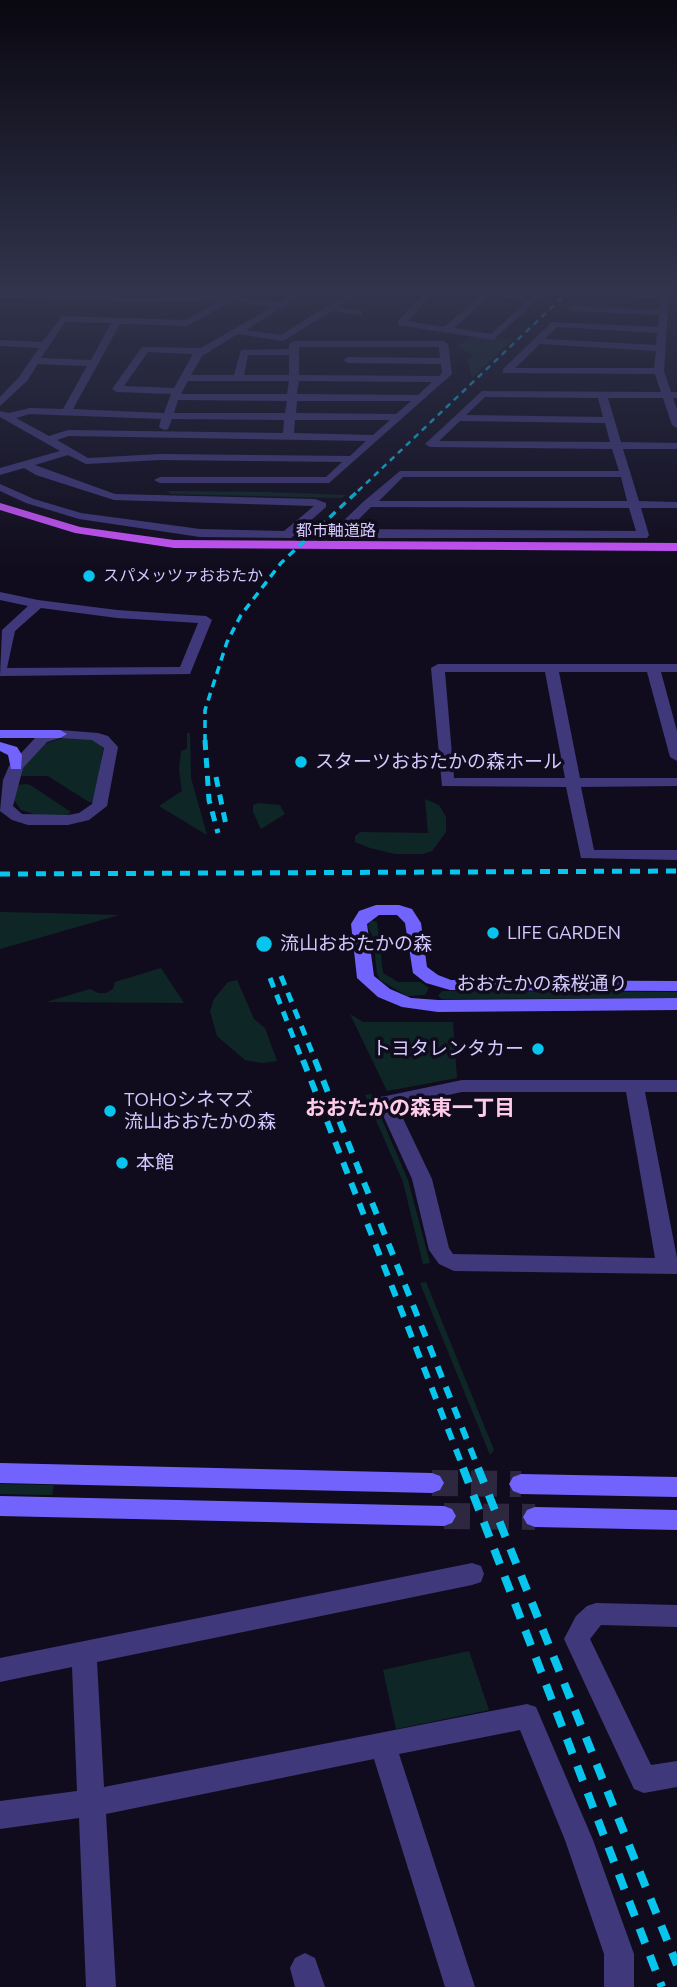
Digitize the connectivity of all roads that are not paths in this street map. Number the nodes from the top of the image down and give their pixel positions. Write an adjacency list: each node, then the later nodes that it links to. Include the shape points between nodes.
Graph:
1 (18, 385): 12 (street)
2 (81, 385): 13 (street)
3 (120, 385): 7 (street, via 117,389)
4 (180, 385): 7 (street)
5 (293, 385): 10 (street)
6 (435, 385): 11 (street)
7 (175, 394): 10 (street); 15 (street)
8 (602, 395): 9 (street); 18 (street, via 482,394); 19 (street)
9 (671, 395): 20 (street)
10 (292, 397): 11 (street); 16 (street)
11 (420, 398): 17 (street)
12 (0, 403)
13 (66, 413): 14 (street); 15 (street)
14 (4, 415): 24 (street)
15 (165, 416): 16 (street); 21 (street)
16 (290, 416): 17 (street); 22 (street)
17 (399, 417): 23 (street)
18 (457, 418): 19 (street); 25 (street, via 430,444)
19 (608, 420): 25 (street)
20 (676, 422)
21 (162, 436): 22 (street); 24 (street, via 68,433); 28 (street)
22 (288, 436): 23 (street)
23 (376, 438): 29 (street)
24 (47, 440): 27 (street)
25 (616, 446): 26 (street); 32 (street)
26 (677, 446)
27 (68, 452): 28 (street, via 86,461); 30 (street)
28 (160, 457): 29 (street); 33 (street)
29 (353, 459): 33 (street, via 329,480)
30 (25, 464): 31 (street); 39 (street)
31 (0, 472)
32 (625, 474): 35 (street, via 400,474); 36 (street)
33 (160, 480): 39 (street)
34 (0, 487): 39 (street, via 62,511)
35 (368, 504): 36 (street); 36 (street, via 341,530 349,534 643,535)
36 (634, 505): 37 (street)
37 (677, 505)
38 (0, 506): 41 (main road, 都市軸道路, via 79,530 174,544)
39 (147, 512): 39 (street, via 200,533 287,535 322,505)
40 (0, 516): 42 (main road, 都市軸道路, via 85,540 172,552)
41 (677, 547)
42 (677, 558)
43 (0, 596): 44 (street)
44 (38, 604): 48 (street, via 9,630); 48 (street, via 206,620 185,671)
45 (551, 668): 46 (street); 54 (street); 54 (street, via 438,668 447,783)
46 (653, 668): 47 (street); 52 (street)
47 (677, 668)
48 (0, 670)
49 (0, 734): 50 (street)
50 (60, 734): 53 (street, via 42,739); 53 (street, via 93,736 111,747 96,810 68,820 17,817 5,807)
51 (0, 746): 53 (street, via 12,750)
52 (677, 757)
53 (16, 766)
54 (574, 782): 55 (street); 56 (street, via 587,855)
55 (677, 782)
56 (677, 855)
57 (432, 979): 58 (street, おおたかの森桜通り, via 463,986); 59 (street, via 428,998); 59 (street, via 416,963 411,918 390,909 365,915 359,924 366,978 384,993)
58 (677, 986)
59 (408, 1003): 60 (street, おおたかの森桜通り)
60 (677, 1004)
61 (634, 1086): 62 (street); 63 (street); 63 (street, via 462,1086 386,1101 422,1179 439,1250 446,1259 454,1263)
62 (677, 1086)
63 (672, 1266)
64 (0, 1473): 65 (street)
65 (432, 1483)
66 (521, 1484): 67 (street)
67 (677, 1487)
68 (0, 1506): 69 (street)
69 (444, 1517)
70 (535, 1517): 71 (street)
71 (677, 1520)
72 (472, 1574): 74 (street)
73 (677, 1616): 77 (street, via 596,1614 578,1639 644,1780)
74 (84, 1653): 75 (street); 78 (street)
75 (0, 1670)
76 (383, 1745): 78 (street); 81 (street); 82 (street, via 527,1716 579,1840 619,1954)
77 (677, 1774)
78 (92, 1803): 79 (street); 80 (street)
79 (0, 1815)
80 (101, 1987)
81 (460, 1987)
82 (620, 1987)

